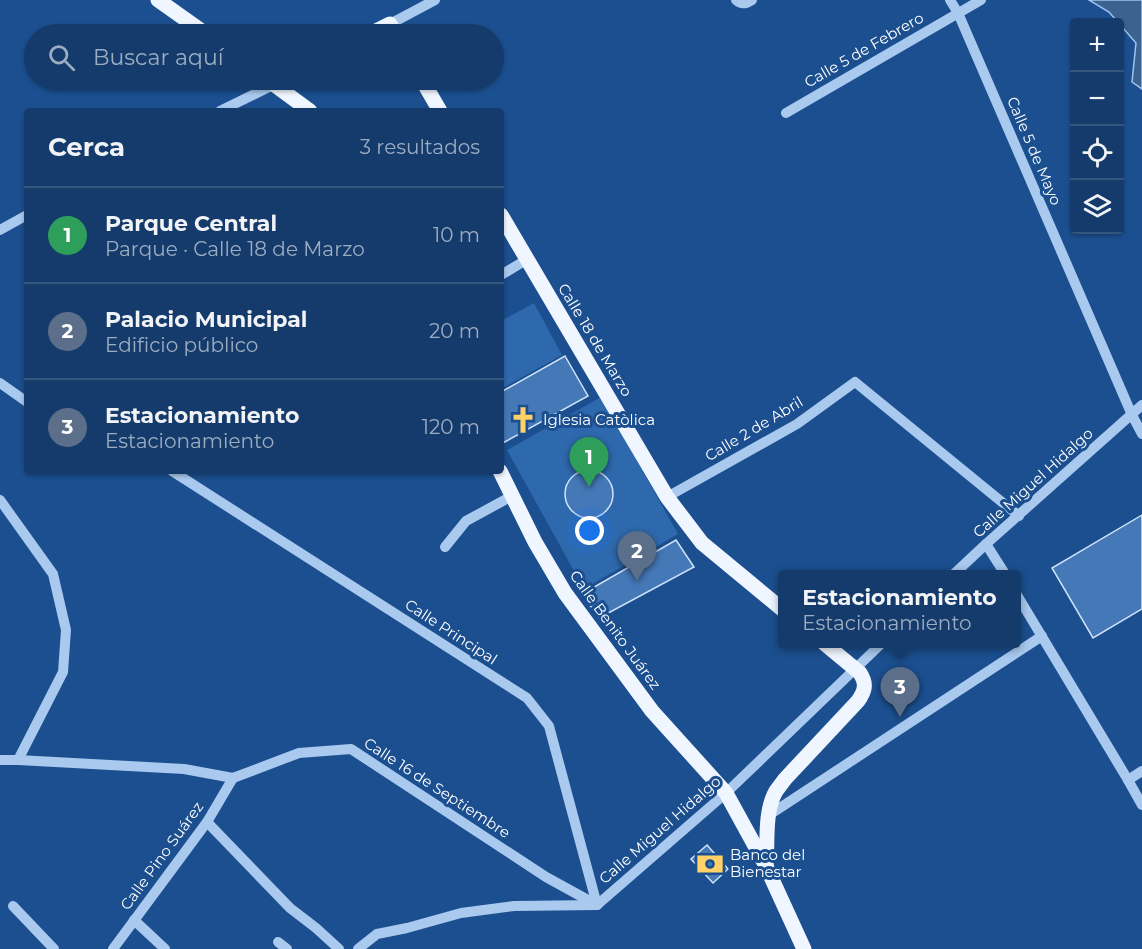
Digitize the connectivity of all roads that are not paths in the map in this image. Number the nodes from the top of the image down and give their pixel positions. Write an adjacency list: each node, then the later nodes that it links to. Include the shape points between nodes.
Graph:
1 (158, 0): 8 (main road)
2 (736, 0): 3 (street, via 744,4)
3 (752, 0)
4 (950, 0): 7 (street, Calle 5 de Mayo)
5 (981, 0): 7 (street, Calle 5 de Febrero)
6 (427, 2): 9 (street)
7 (958, 14): 16 (street, Calle 5 de Febrero); 25 (street, Calle 5 de Mayo)
8 (192, 24)
9 (399, 24)
10 (258, 90): 13 (street)
11 (286, 90): 14 (main road)
12 (428, 90): 15 (main road)
13 (226, 108)
14 (306, 108)
15 (438, 108)
16 (786, 112)
17 (24, 217): 19 (street)
18 (504, 220): 20 (main road, Calle 18 de Marzo)
19 (0, 230)
20 (526, 260): 21 (street); 30 (main road, Calle 18 de Marzo)
21 (504, 273)
22 (0, 383): 23 (street)
23 (24, 400)
24 (1142, 405): 25 (street, Calle Miguel Hidalgo)
25 (1132, 415): 26 (street, Calle 5 de Mayo); 32 (street, Calle Miguel Hidalgo)
26 (1141, 429)
27 (177, 474): 53 (street, Calle Principal, via 527,698 549,726)
28 (501, 474): 29 (main road, Calle Benito Juárez)
29 (512, 496): 34 (street, via 466,521); 48 (main road, Calle Benito Juárez, via 564,593 652,711)
30 (667, 497): 32 (street, Calle 2 de Abril, via 797,424 855,382); 38 (main road, Calle 18 de Marzo, via 702,543)
31 (0, 500): 44 (street, via 53,574 66,630 63,672)
32 (1019, 516): 33 (street, Calle Miguel Hidalgo)
33 (986, 544): 35 (street, Calle Miguel Hidalgo); 36 (street)
34 (444, 547)
35 (958, 570)
36 (1002, 570)
37 (1021, 602): 39 (street)
38 (778, 606)
39 (1042, 636): 47 (street); 50 (street)
40 (830, 648): 42 (main road)
41 (877, 648): 42 (street, Calle Miguel Hidalgo)
42 (855, 668): 48 (street, Calle Miguel Hidalgo); 50 (main road, via 864,679 864,693 785,779 771,802)
43 (0, 760): 44 (street)
44 (18, 760): 46 (street, via 184,769)
45 (1142, 771): 47 (street)
46 (233, 778): 51 (street, Calle Pino Suárez); 53 (street, Calle 16 de Septiembre, via 299,753 351,749 546,877)
47 (1128, 780): 49 (street)
48 (726, 793): 52 (main road, Calle Benito Juárez); 53 (street, Calle Miguel Hidalgo)
49 (1142, 805)
50 (769, 815): 52 (main road)
51 (207, 822): 55 (street, Calle Pino Suárez); 61 (street, via 290,908)
52 (766, 866): 63 (main road, Calle Benito Juárez)
53 (597, 905): 62 (street, Calle Miguel Hidalgo, via 514,906 461,913 376,934)
54 (13, 906): 57 (street)
55 (134, 920): 58 (street, Calle Pino Suárez); 59 (street)
56 (278, 942): 60 (street)
57 (54, 949)
58 (113, 949)
59 (165, 949)
60 (288, 949)
61 (339, 949)
62 (358, 949)
63 (804, 949)

